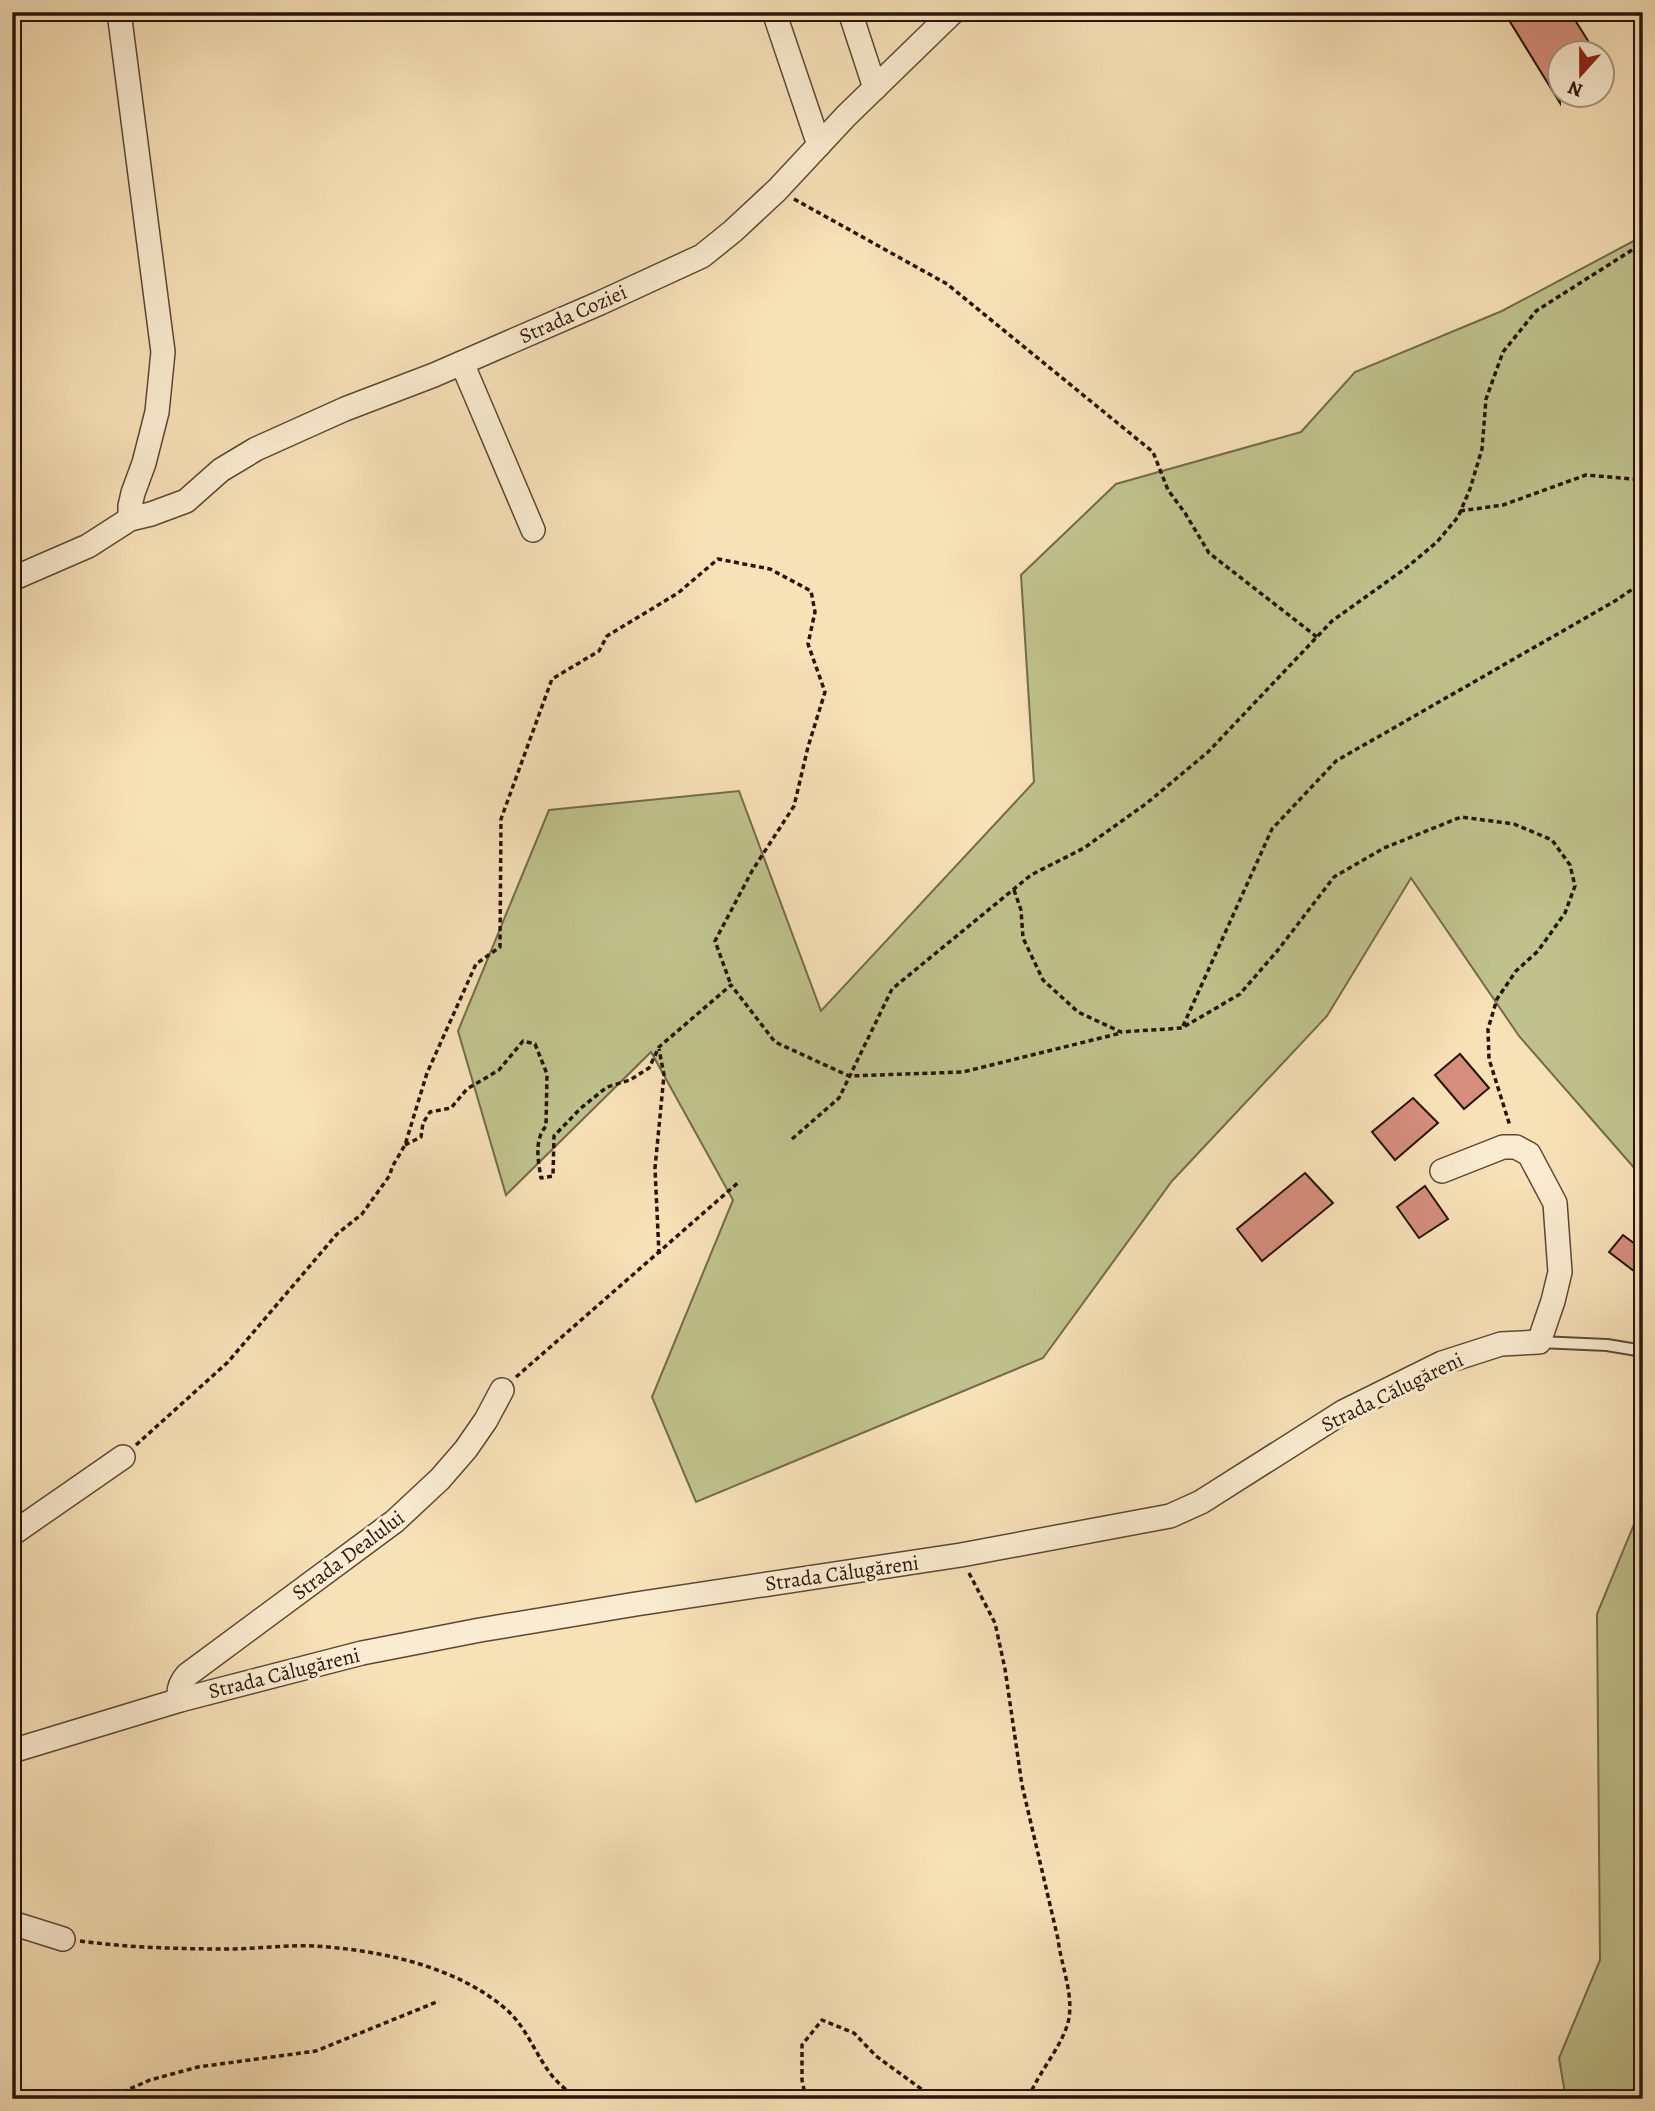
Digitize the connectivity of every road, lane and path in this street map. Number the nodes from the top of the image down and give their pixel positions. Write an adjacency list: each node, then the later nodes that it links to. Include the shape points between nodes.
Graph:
1 (119, 12): 12 (street, via 163,352 157,412)
2 (774, 12): 6 (street)
3 (850, 12): 5 (street)
4 (953, 12): 5 (street, Strada Coziei)
5 (875, 88): 6 (street, Strada Coziei)
6 (819, 145): 7 (street, Strada Coziei)
7 (777, 190): 9 (street, Strada Coziei, via 702,256); 16 (path, via 947,284 1153,452 1168,490 1209,553)
8 (1643, 243): 11 (path, via 1536,312 1503,352 1486,399 1482,449)
9 (461, 363): 12 (street, Strada Coziei, via 256,449 221,470 186,501); 13 (street)
10 (1643, 480): 11 (path, via 1586,475 1503,505)
11 (1460, 511): 16 (path, via 1437,542)
12 (130, 519): 14 (street, Strada Coziei, via 88,547)
13 (533, 530)
14 (12, 579)
15 (1643, 582): 19 (path, via 1336,761 1272,829)
16 (1317, 637): 17 (path, via 1208,752 1147,803 1084,848)
17 (1014, 889): 20 (path, via 1023,938 1043,979 1078,1012); 22 (path, via 892,989)
18 (731, 985): 21 (path); 22 (path, via 775,1042); 24 (path, via 715,941 794,806 825,692 808,644 815,612 811,592 770,569 718,559 678,593 607,636 599,652 552,678 500,819 500,947 476,964 427,1073)
19 (1182, 1028): 20 (path); 25 (path, via 1240,994 1335,877 1384,848 1461,817 1514,824 1552,840 1570,865 1575,886 1565,913 1497,999 1488,1029 1489,1059 1509,1125)
20 (1125, 1032): 22 (path, via 963,1072)
21 (659, 1047): 24 (path, via 649,1068 631,1080 607,1087 554,1136 553,1176 541,1178 538,1155 540,1133 546,1126 547,1074 535,1044 523,1041 499,1070 467,1089 451,1108 430,1112 421,1137); 28 (path, via 664,1075 655,1168)
22 (849, 1076): 23 (path, via 839,1098)
23 (792, 1139)
24 (405, 1145): 32 (path, via 362,1214 337,1234 228,1362)
25 (1530, 1154): 26 (street, via 1503,1147); 29 (street, via 1555,1203 1560,1272)
26 (1442, 1171)
27 (740, 1181): 28 (path)
28 (659, 1254): 31 (path)
29 (1539, 1342): 30 (lane, Strada Călugăreni); 34 (street, Strada Călugăreni, via 1501,1344 1441,1363 1343,1412 1201,1502 1170,1516)
30 (1643, 1351)
31 (502, 1390): 35 (street, Strada Dealului, via 466,1449 440,1479 395,1521 187,1675 178,1694)
32 (123, 1457): 33 (street)
33 (12, 1534)
34 (961, 1555): 35 (street, Strada Călugăreni, via 480,1630 362,1653); 44 (path, via 995,1623 1022,1785 1068,1989 1067,2026)
35 (180, 1700): 36 (street, Strada Călugăreni)
36 (12, 1751)
37 (12, 1923): 38 (street)
38 (64, 1939): 41 (path, via 135,1948 313,1946 386,1955 453,1977 492,1999 522,2027 553,2077)
39 (439, 2001): 40 (path, via 316,2051 198,2067 150,2080)
40 (107, 2099)
41 (576, 2099)
42 (806, 2099): 43 (path, via 802,2045 822,2020 854,2033 876,2056)
43 (935, 2099)
44 (1028, 2099)

